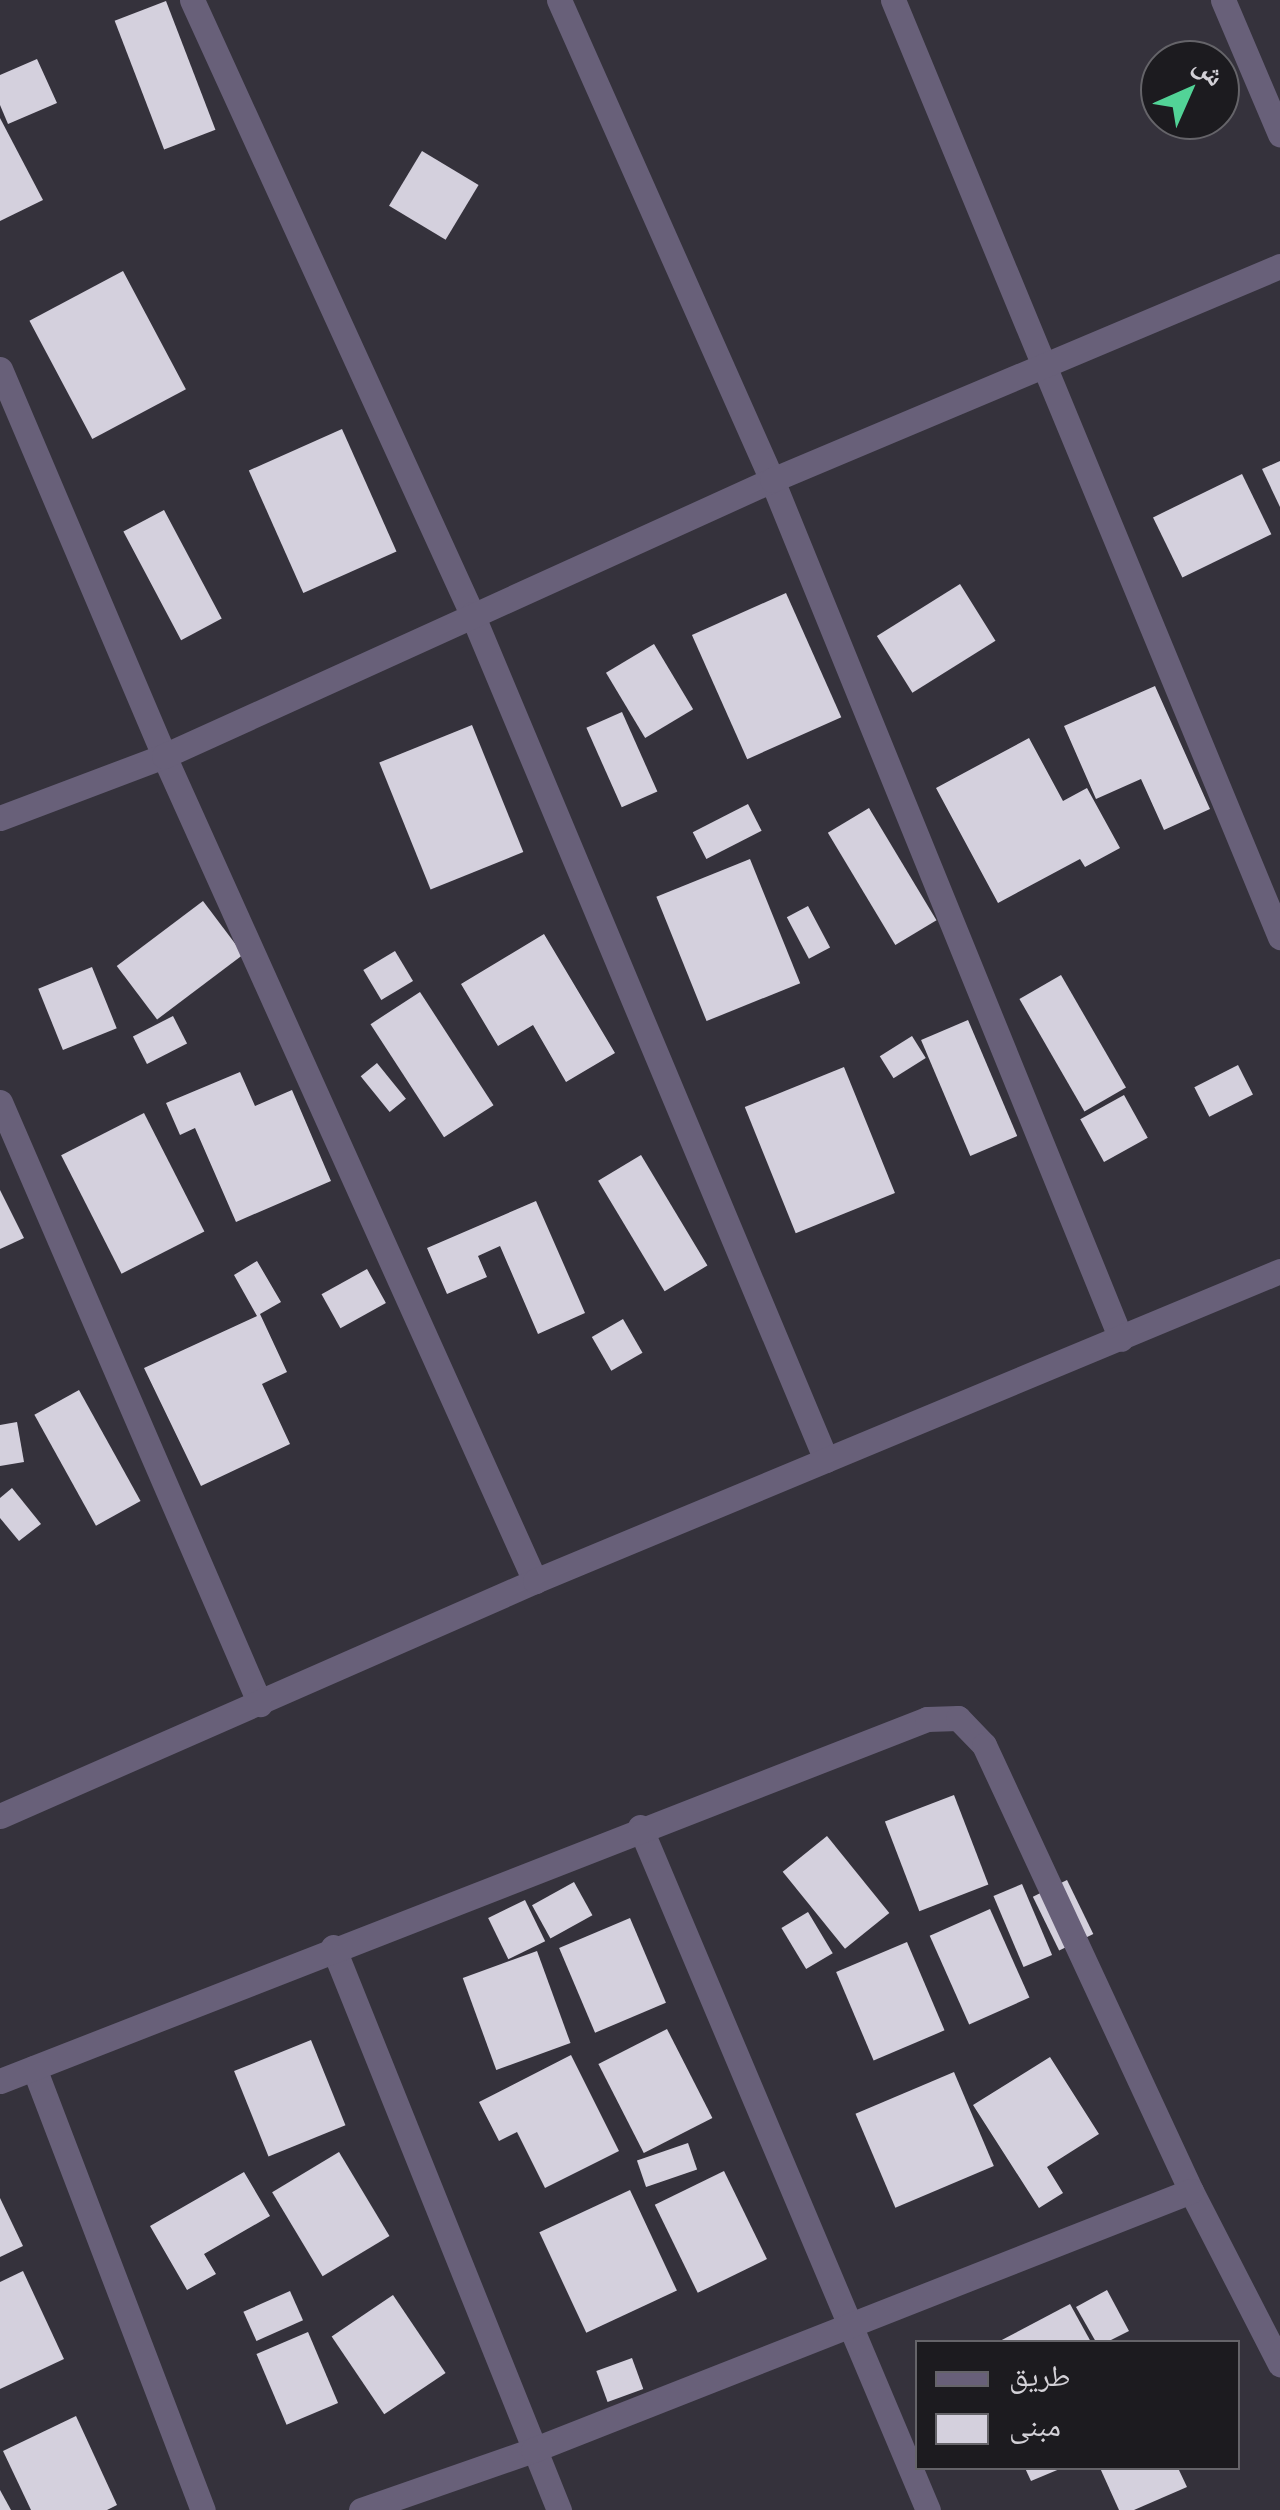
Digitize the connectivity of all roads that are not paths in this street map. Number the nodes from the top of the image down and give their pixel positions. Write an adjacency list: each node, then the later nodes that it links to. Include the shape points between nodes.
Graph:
1 (192, 0): 10 (street)
2 (560, 0): 9 (street)
3 (893, 0): 7 (street)
4 (1223, 0): 5 (street)
5 (1280, 134)
6 (1280, 266): 7 (street)
7 (1040, 364): 9 (street); 13 (street)
8 (0, 368): 11 (street)
9 (772, 480): 10 (street); 16 (street)
10 (472, 614): 11 (street); 17 (street)
11 (164, 756): 12 (street); 18 (street)
12 (0, 818)
13 (1280, 937)
14 (0, 1102): 19 (street)
15 (1280, 1271): 16 (street)
16 (1122, 1340): 17 (street)
17 (826, 1460): 18 (street)
18 (535, 1581): 19 (street)
19 (260, 1704): 20 (street)
20 (0, 1816)
21 (640, 1828): 22 (street); 25 (street, via 927,1719 958,1718 984,1745); 26 (street)
22 (333, 1947): 23 (street); 28 (street)
23 (34, 2068): 24 (street); 29 (street)
24 (0, 2081)
25 (1191, 2191): 26 (street); 27 (street)
26 (850, 2323): 28 (street); 32 (street)
27 (1280, 2364)
28 (533, 2450): 30 (street); 31 (street)
29 (202, 2510)
30 (361, 2510)
31 (559, 2510)
32 (928, 2510)

